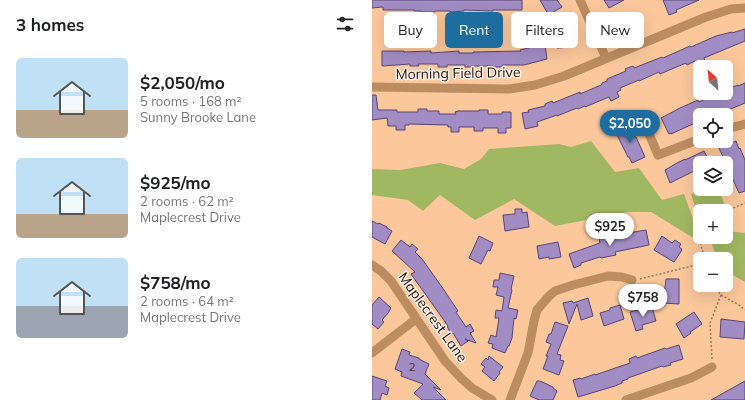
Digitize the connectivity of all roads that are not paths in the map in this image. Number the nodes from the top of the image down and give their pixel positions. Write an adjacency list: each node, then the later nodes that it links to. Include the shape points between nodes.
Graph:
1 (580, 0): 3 (street)
2 (745, 8): 3 (street, Morning Field Drive, via 731,9 706,17)
3 (606, 58): 4 (street, Morning Field Drive, via 564,76 510,89)
4 (372, 87)
5 (642, 117): 8 (street, via 658,156)
6 (744, 126): 7 (street)
7 (733, 128)
8 (693, 142)
9 (372, 265): 11 (street, Maplecrest Lane, via 391,281)
10 (632, 280): 15 (street, via 608,276 555,291 549,296 537,310 528,353)
11 (416, 319): 12 (street); 14 (street, Maplecrest Lane, via 460,378)
12 (372, 353)
13 (712, 367): 16 (street, via 691,378)
14 (492, 400)
15 (510, 400)
16 (626, 400)

